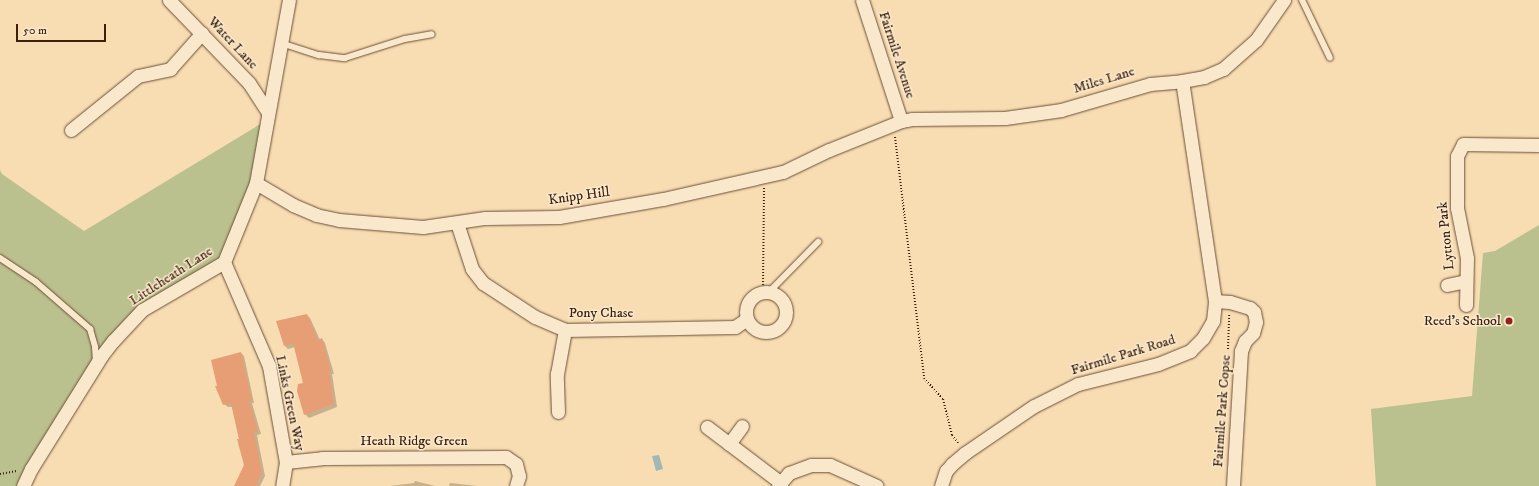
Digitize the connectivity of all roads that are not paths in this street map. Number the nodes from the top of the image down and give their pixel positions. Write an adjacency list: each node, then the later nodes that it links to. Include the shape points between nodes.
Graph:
1 (169, 0): 6 (street, Water Lane)
2 (289, 0): 8 (street, Littleheath Lane)
3 (862, 0): 12 (street, Fairmile Avenue)
4 (1284, 0): 10 (street, Miles Lane, via 1256,40 1234,61 1204,78)
5 (1302, 0): 9 (lane)
6 (202, 32): 11 (street, Water Lane, via 249,83); 13 (street, via 170,69 138,76)
7 (432, 34): 8 (lane, via 405,39 345,58 319,55)
8 (281, 43): 11 (street, Littleheath Lane)
9 (1330, 58)
10 (1182, 81): 12 (street, Miles Lane, via 1150,84 1061,110 1005,118 912,119); 23 (street, Fairmile Park Road)
11 (268, 112): 15 (street, Littleheath Lane)
12 (897, 122): 16 (street, Knipp Hill, via 783,172 742,183 559,216 485,218)
13 (71, 130)
14 (1539, 145): 20 (street, Lytton Park, via 1463,144 1457,156 1457,208 1467,258)
15 (256, 183): 16 (street, Knipp Hill, via 293,205 316,215 339,220 423,227); 19 (street, Littleheath Lane)
16 (458, 223): 26 (street, Pony Chase, via 472,269 483,283 535,316)
17 (818, 242): 22 (lane)
18 (0, 258): 27 (lane, via 36,282 90,329 96,347)
19 (224, 262): 27 (street, Littleheath Lane, via 142,310); 32 (street, Links Green Way, via 269,366)
20 (1466, 281): 21 (street, Lytton Park); 24 (street, Lytton Park)
21 (1447, 285)
22 (767, 291): 25 (street, via 756,294 749,301); 25 (street, via 782,298 786,307 787,314 781,326 763,332 751,325)
23 (1215, 300): 38 (street, Fairmile Park Road, via 1213,321 1204,338 1190,351 1158,364 1078,384 1034,406 965,453 946,471); 39 (street, Fairmile Park Copse, via 1250,308 1254,312 1256,322 1253,333 1245,341 1241,351)
24 (1466, 305)
25 (747, 319): 26 (street, Pony Chase, via 735,327)
26 (565, 330): 28 (street, via 557,374)
27 (96, 366): 34 (street, Littleheath Lane, via 31,468)
28 (558, 412)
29 (742, 426): 31 (street)
30 (707, 427): 31 (street)
31 (729, 444): 33 (street)
32 (286, 462): 35 (street, Links Green Way); 36 (street, Heath Ridge Green, via 322,458 506,457 516,464 519,476)
33 (779, 484): 37 (street, via 789,473 811,465 830,466)
34 (23, 486)
35 (282, 486)
36 (516, 486)
37 (877, 486)
38 (941, 486)
39 (1233, 486)

